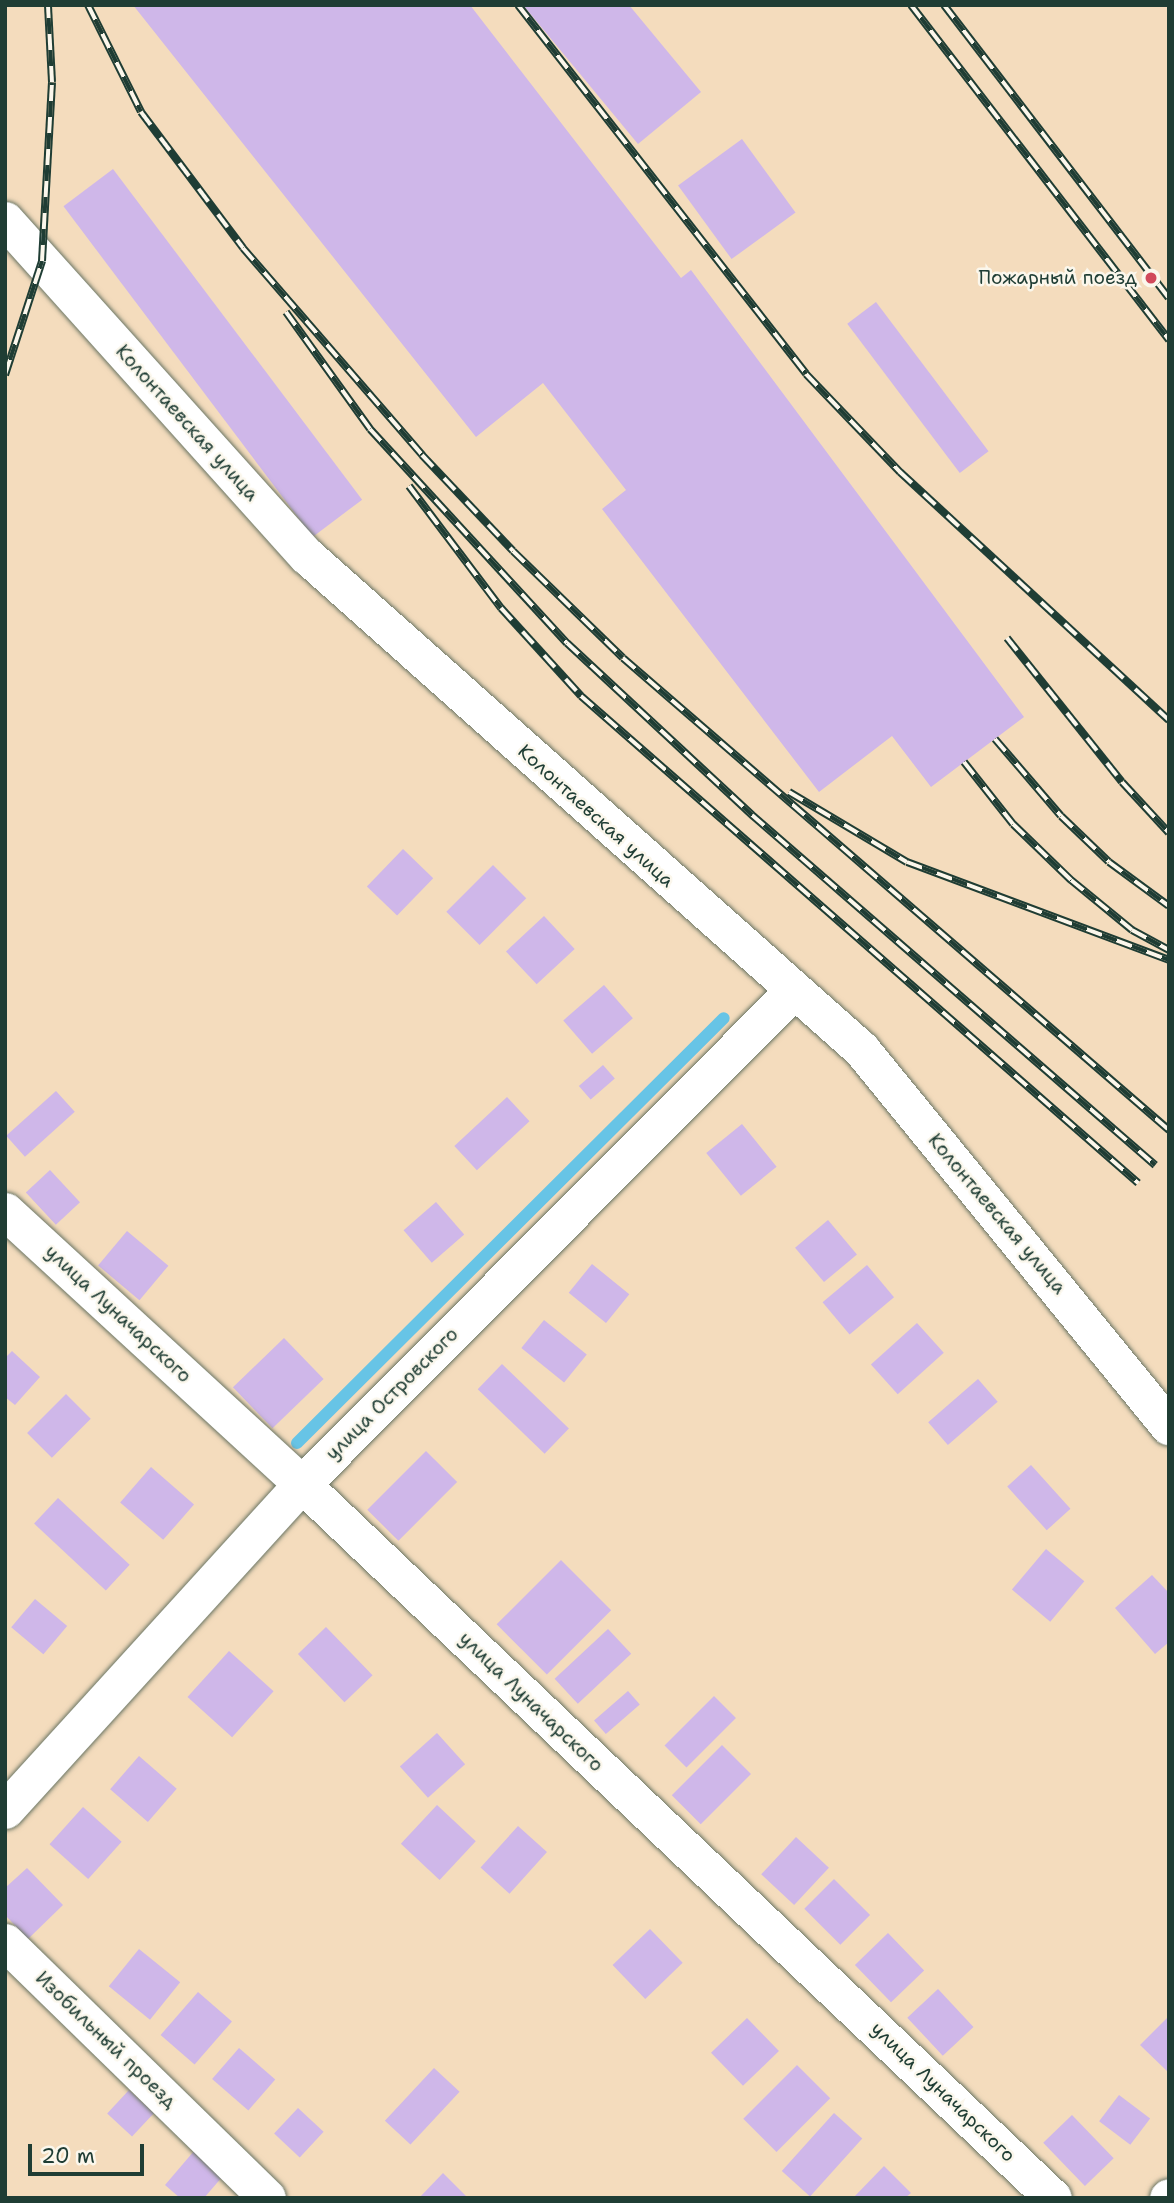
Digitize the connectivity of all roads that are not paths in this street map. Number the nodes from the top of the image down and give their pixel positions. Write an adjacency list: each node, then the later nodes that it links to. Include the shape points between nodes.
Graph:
1 (5, 220): 2 (street, Колонтаевская улица, via 307,556)
2 (792, 992): 4 (street, Колонтаевская улица, via 861,1049); 5 (street, улица Островского)
3 (5, 1211): 5 (street, улица Луначарского)
4 (1169, 1426)
5 (302, 1484): 6 (street, улица Островского); 9 (street, улица Луначарского)
6 (5, 1810)
7 (5, 1942): 8 (street, Изобильный проезд)
8 (267, 2198)
9 (1053, 2198)

